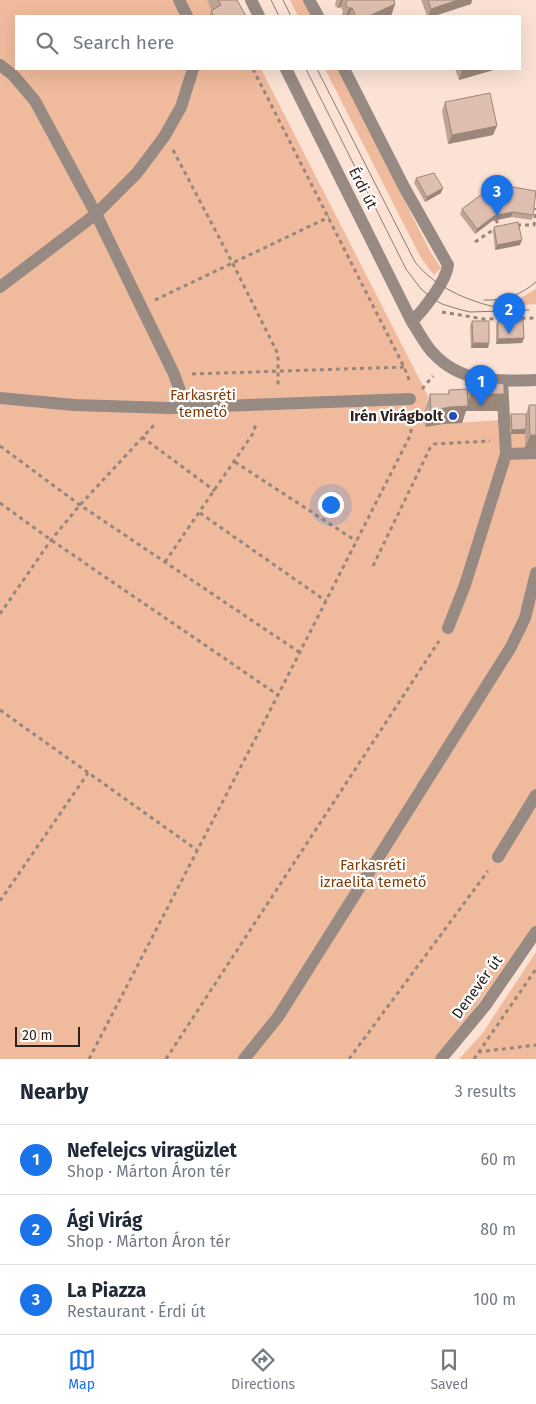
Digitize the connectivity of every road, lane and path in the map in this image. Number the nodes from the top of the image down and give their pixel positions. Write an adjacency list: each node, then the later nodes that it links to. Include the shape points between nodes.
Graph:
1 (179, 0): 4 (street)
2 (251, 0): 5 (street)
3 (310, 0): 6 (street)
4 (186, 15)
5 (258, 15)
6 (318, 15)
7 (0, 65): 14 (street, via 35,101)
8 (193, 70): 12 (street, via 181,107)
9 (255, 70): 15 (path)
10 (286, 70): 26 (street, Érdi út)
11 (345, 70): 24 (street, via 404,187 451,262)
12 (164, 137): 14 (street, via 137,173); 21 (path)
13 (536, 208): 19 (path, via 534,225)
14 (96, 214): 22 (street); 23 (street)
15 (329, 217): 21 (path); 28 (path)
16 (496, 220): 17 (path)
17 (499, 226): 18 (path); 20 (path)
18 (508, 226)
19 (516, 226)
20 (475, 242)
21 (232, 262): 23 (path); 29 (path, via 278,354)
22 (0, 287)
23 (141, 306): 30 (street)
24 (424, 309): 25 (path, via 484,319); 26 (street)
25 (536, 318)
26 (412, 322): 27 (street, Érdi út)
27 (444, 364): 32 (street, via 473,378); 34 (path)
28 (404, 367): 29 (path); 34 (path, via 410,379)
29 (278, 371): 30 (path); 35 (path)
30 (174, 374): 38 (street)
31 (536, 380): 32 (street)
32 (502, 381): 41 (street)
33 (0, 398): 37 (street, via 74,405)
34 (410, 399): 35 (street); 49 (path, via 411,434)
35 (278, 404): 36 (street)
36 (263, 405): 38 (street); 43 (path, via 252,435)
37 (170, 408): 38 (street); 39 (path)
38 (186, 408)
39 (142, 437): 44 (path); 46 (path)
40 (0, 446): 46 (path)
41 (506, 447): 42 (street); 51 (path, via 434,444); 55 (street, via 465,585)
42 (536, 453)
43 (234, 462): 44 (path); 49 (path)
44 (215, 491): 47 (path)
45 (0, 502): 48 (path)
46 (80, 504): 48 (path); 50 (path)
47 (200, 513): 50 (path); 53 (path)
48 (51, 540): 54 (path); 57 (path)
49 (356, 541): 53 (path)
50 (165, 562): 56 (path)
51 (373, 566)
52 (536, 573): 70 (street, via 512,647 278,1017)
53 (326, 600): 56 (path)
54 (0, 614)
55 (448, 628): 69 (path)
56 (299, 652): 57 (path)
57 (278, 695): 61 (path)
58 (0, 710): 59 (path)
59 (88, 773): 61 (path); 63 (path)
60 (536, 796): 62 (street)
61 (197, 850): 68 (path)
62 (498, 857): 71 (path)
63 (0, 901)
64 (536, 932): 72 (street, Denevér út, via 485,1006)
65 (536, 969): 67 (path)
66 (536, 1045): 67 (path)
67 (478, 1052): 73 (path)
68 (89, 1059)
69 (166, 1059)
70 (244, 1059)
71 (349, 1059)
72 (441, 1059)
73 (474, 1059)

